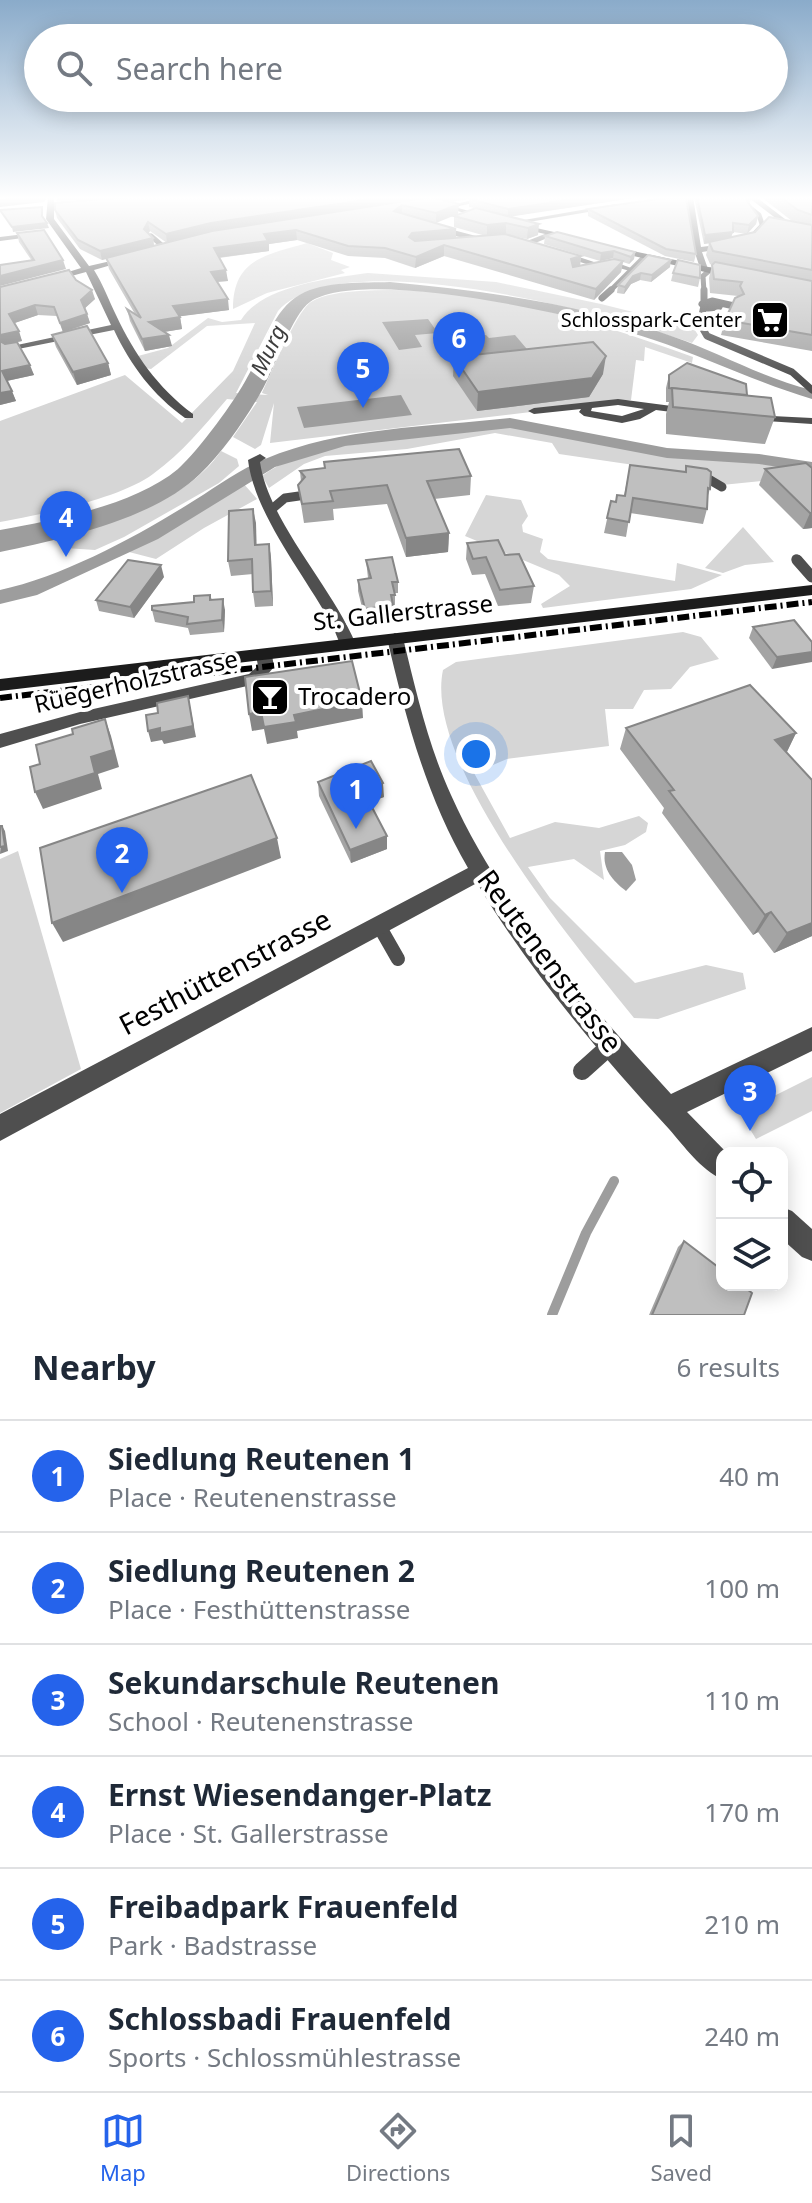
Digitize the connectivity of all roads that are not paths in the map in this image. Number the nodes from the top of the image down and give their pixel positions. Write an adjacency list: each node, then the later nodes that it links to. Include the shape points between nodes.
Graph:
1 (79, 258): 8 (street)
2 (127, 258): 8 (street)
3 (575, 258): 7 (street)
4 (642, 258): 9 (lane)
5 (650, 258): 10 (main road)
6 (702, 258): 10 (street)
7 (599, 266): 9 (street, via 612,263); 11 (street)
8 (87, 269): 13 (street); 19 (street)
9 (630, 269): 16 (lane)
10 (707, 271): 12 (main road); 14 (lane); 17 (lane, via 703,276)
11 (575, 273)
12 (747, 278)
13 (38, 282)
14 (710, 283)
15 (709, 293): 17 (lane)
16 (602, 298)
17 (711, 304): 18 (lane); 21 (lane, via 700,324 707,336 789,371)
18 (734, 306)
19 (117, 327): 20 (street); 26 (street, via 144,377)
20 (8, 348)
21 (812, 390)
22 (588, 405): 23 (street); 23 (street, via 588,414 626,421); 24 (street)
23 (654, 407): 25 (street)
24 (534, 411)
25 (696, 412)
26 (189, 416)
27 (737, 417): 28 (street)
28 (812, 421)
29 (257, 467): 33 (street)
30 (705, 477): 31 (lane)
31 (722, 487)
32 (299, 496): 33 (lane, via 285,498)
33 (272, 509): 38 (street)
34 (796, 559): 35 (lane)
35 (812, 577)
36 (812, 590): 37 (main road, St. Gallerstrasse)
37 (395, 638): 38 (main road, St. Gallerstrasse); 42 (street, Reutenenstrasse, via 422,747)
38 (347, 642): 39 (main road, St. Gallerstrasse)
39 (264, 655): 40 (main road, St. Gallerstrasse); 41 (street, Rüegerholzstrasse, via 266,667 254,679)
40 (0, 685)
41 (0, 741)
42 (481, 871): 43 (street, Festhüttenstrasse); 46 (street, Reutenenstrasse, via 534,949)
43 (378, 924): 44 (lane); 49 (street, Festhüttenstrasse)
44 (398, 959)
45 (812, 1039): 48 (street)
46 (612, 1045): 47 (lane); 48 (street, Reutenenstrasse)
47 (582, 1071)
48 (668, 1110): 50 (street, Reutenenstrasse)
49 (0, 1128)
50 (716, 1160)
51 (788, 1226): 52 (street)
52 (812, 1247)

